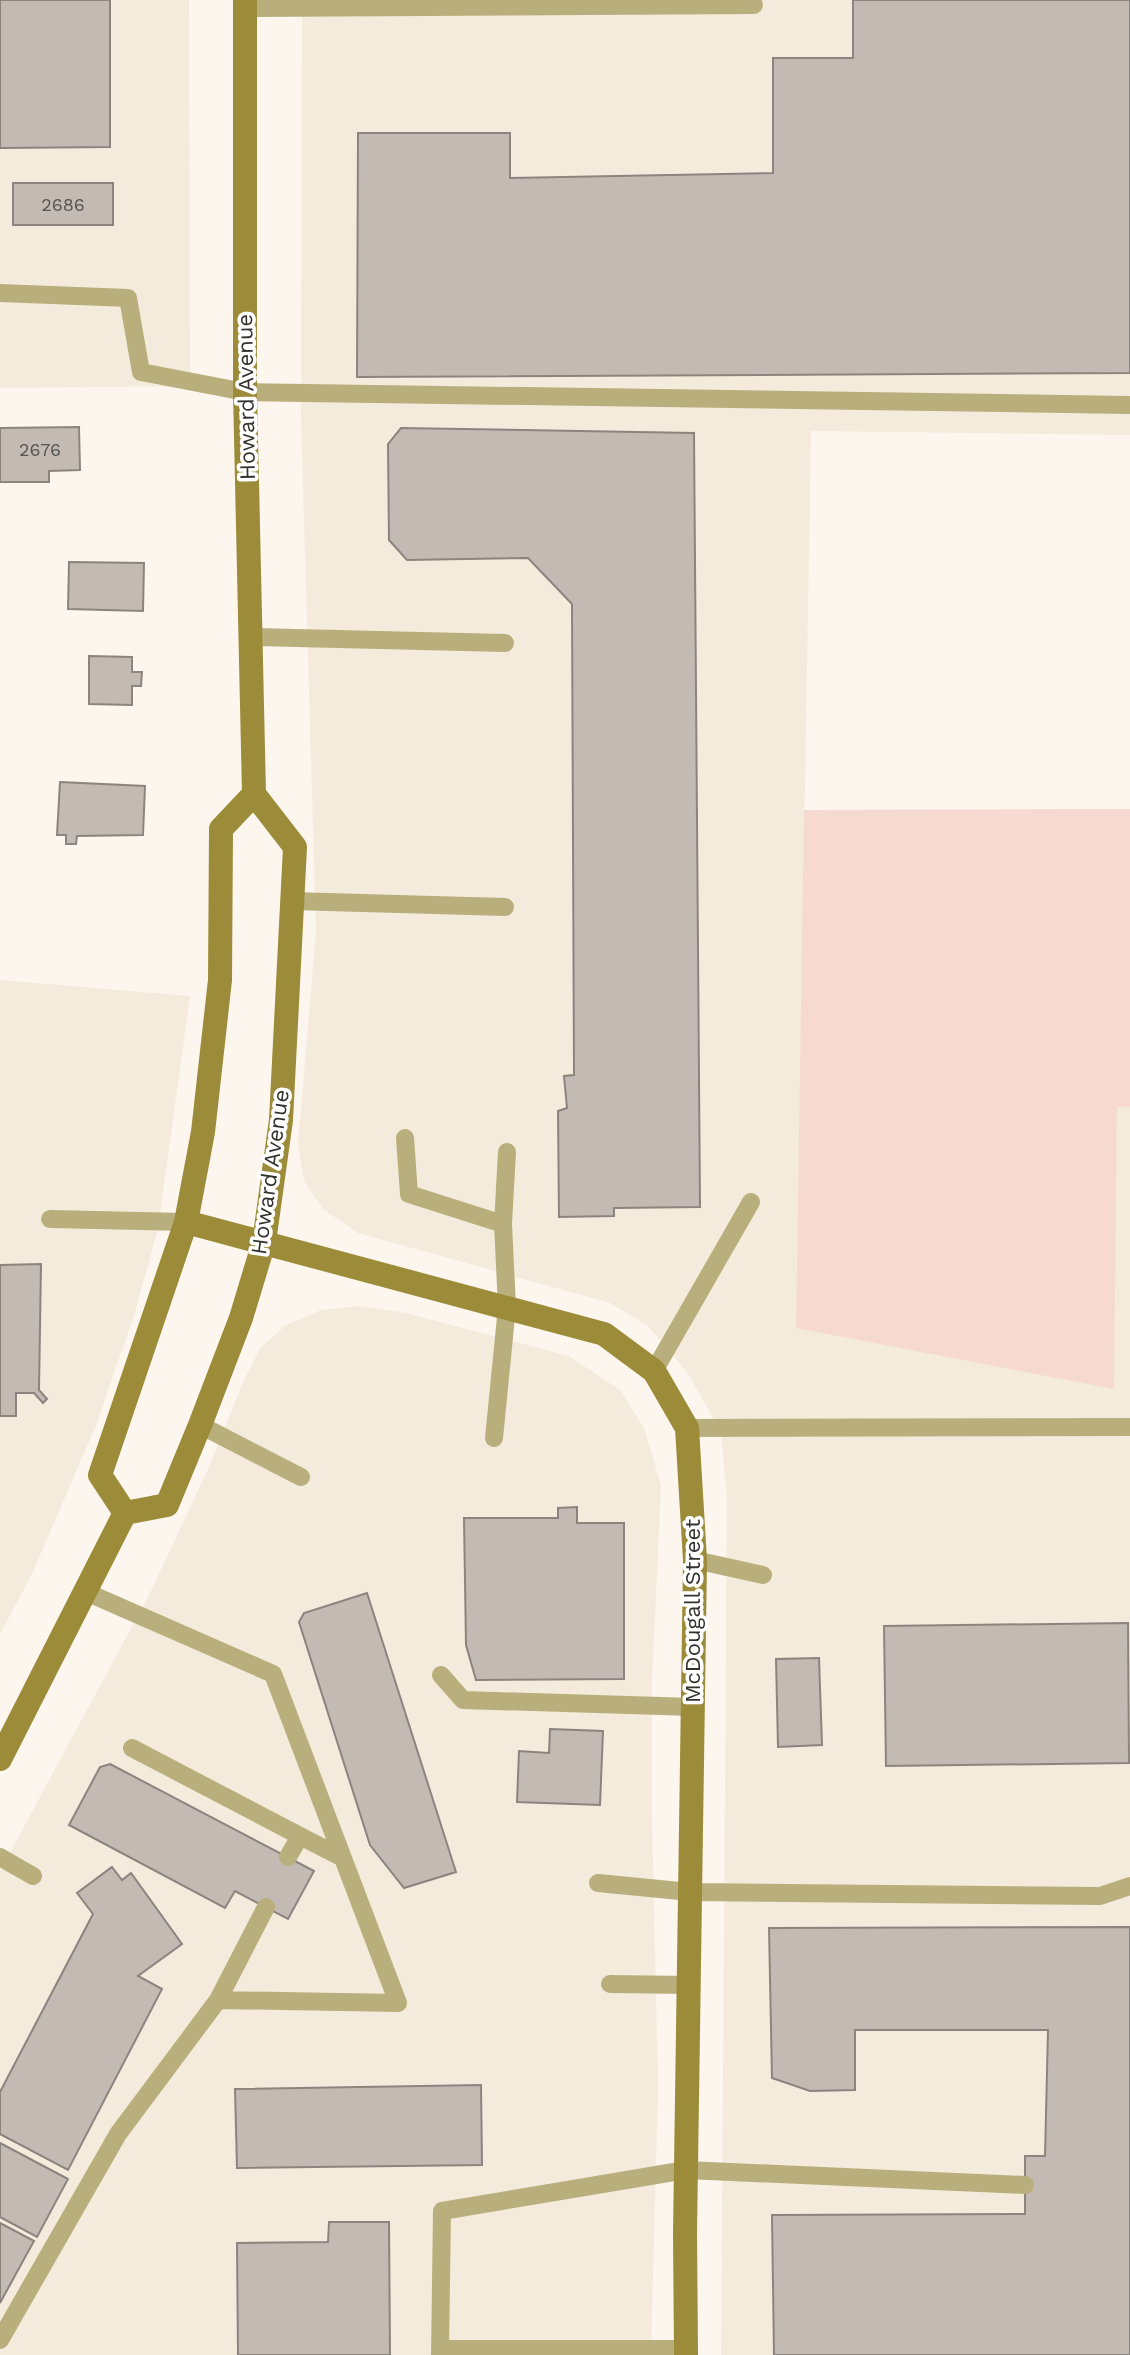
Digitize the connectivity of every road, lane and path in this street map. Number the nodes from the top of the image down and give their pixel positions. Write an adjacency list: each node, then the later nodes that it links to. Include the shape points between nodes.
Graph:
1 (245, 4): 2 (lane); 4 (main road, Howard Avenue)
2 (754, 5)
3 (0, 293): 4 (lane, via 128,298 141,372)
4 (245, 392): 5 (lane); 6 (main road, Howard Avenue)
5 (1130, 405)
6 (249, 637): 7 (lane); 8 (main road, Howard Avenue)
7 (505, 643)
8 (254, 794): 9 (main road, Howard Avenue, via 295,847); 15 (main road, via 221,829 220,980 206,1116)
9 (292, 901): 10 (lane); 17 (main road, Howard Avenue, via 281,1120)
10 (505, 907)
11 (405, 1138): 16 (lane, via 409,1194)
12 (507, 1152): 16 (lane)
13 (751, 1202): 19 (lane)
14 (50, 1219): 15 (lane)
15 (186, 1222): 17 (main road, McDougall Street); 25 (main road, via 100,1475)
16 (503, 1224): 18 (lane)
17 (264, 1242): 18 (main road, McDougall Street); 20 (main road, Howard Avenue)
18 (507, 1307): 19 (main road, McDougall Street, via 604,1334); 23 (lane)
19 (654, 1371): 22 (main road, McDougall Street)
20 (200, 1425): 24 (lane); 25 (main road, Howard Avenue, via 167,1505)
21 (1130, 1427): 22 (lane)
22 (687, 1428): 26 (main road, McDougall Street)
23 (494, 1438)
24 (301, 1477)
25 (125, 1513): 28 (main road)
26 (695, 1560): 27 (lane); 30 (main road, McDougall Street)
27 (763, 1575)
28 (86, 1592): 32 (main road); 36 (lane, via 273,1674)
29 (441, 1675): 30 (lane, via 463,1700)
30 (693, 1707): 40 (main road, McDougall Street)
31 (132, 1748): 33 (lane)
32 (0, 1759)
33 (300, 1836): 35 (lane); 36 (lane)
34 (0, 1857): 37 (lane)
35 (288, 1857)
36 (343, 1858): 44 (lane, via 398,2003)
37 (33, 1876)
38 (598, 1883): 40 (lane)
39 (1130, 1886): 40 (lane, via 1100,1896)
40 (690, 1892): 43 (main road, McDougall Street)
41 (266, 1907): 44 (lane)
42 (610, 1984): 43 (lane)
43 (689, 1985): 45 (main road, McDougall Street)
44 (218, 2000): 47 (lane, via 118,2134)
45 (686, 2170): 46 (lane); 48 (lane, via 442,2211); 49 (main road, McDougall Street)
46 (1025, 2185)
47 (0, 2340)
48 (440, 2352): 49 (lane)
49 (686, 2352)

